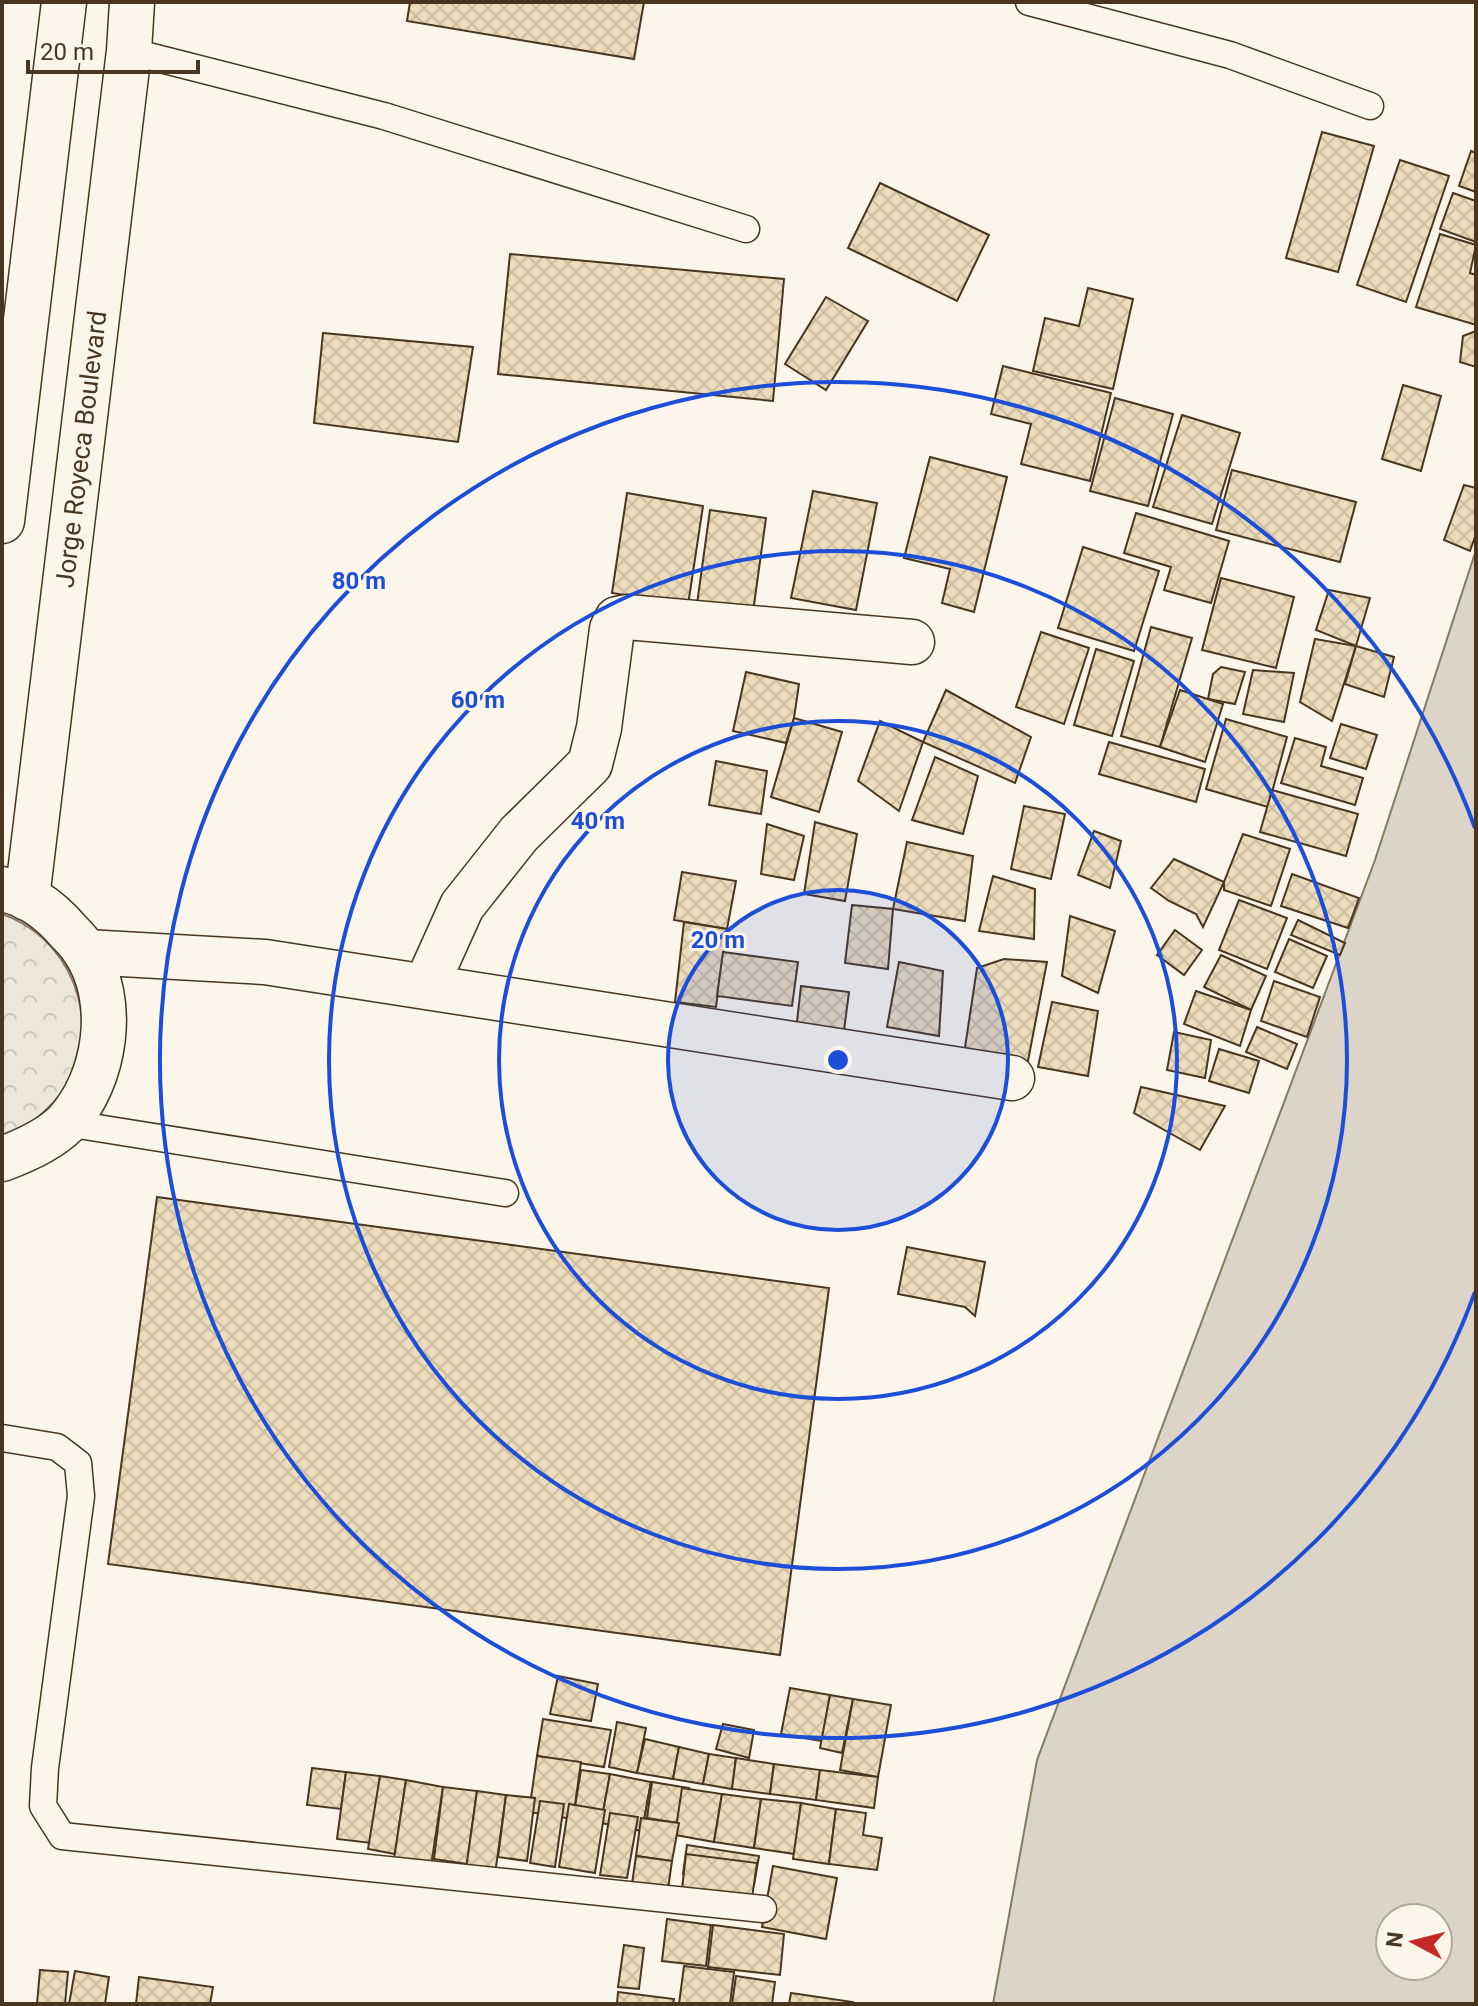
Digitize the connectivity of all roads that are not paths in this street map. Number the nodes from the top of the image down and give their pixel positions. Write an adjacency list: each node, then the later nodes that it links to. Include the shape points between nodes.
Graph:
1 (64, 2): 7 (street)
2 (132, 2): 4 (street, Jorge Royeca Boulevard)
3 (1029, 2): 5 (lane, via 1230,55)
4 (129, 51): 6 (lane, via 384,116); 9 (street, Jorge Royeca Boulevard)
5 (1370, 106)
6 (746, 229)
7 (2, 521)
8 (912, 642): 11 (street, via 617,619 590,764 519,834 462,906)
9 (15, 894): 10 (street, via 56,917)
10 (86, 952): 11 (street, via 265,962); 13 (street, via 102,994 104,1041 91,1085)
11 (426, 986): 12 (street)
12 (1012, 1078)
13 (66, 1123): 14 (street, via 28,1150); 15 (lane)
14 (2, 1159)
15 (505, 1193)
16 (2, 1438): 17 (lane, via 57,1447 78,1463 81,1496 43,1806 62,1836)
17 (763, 1909)

